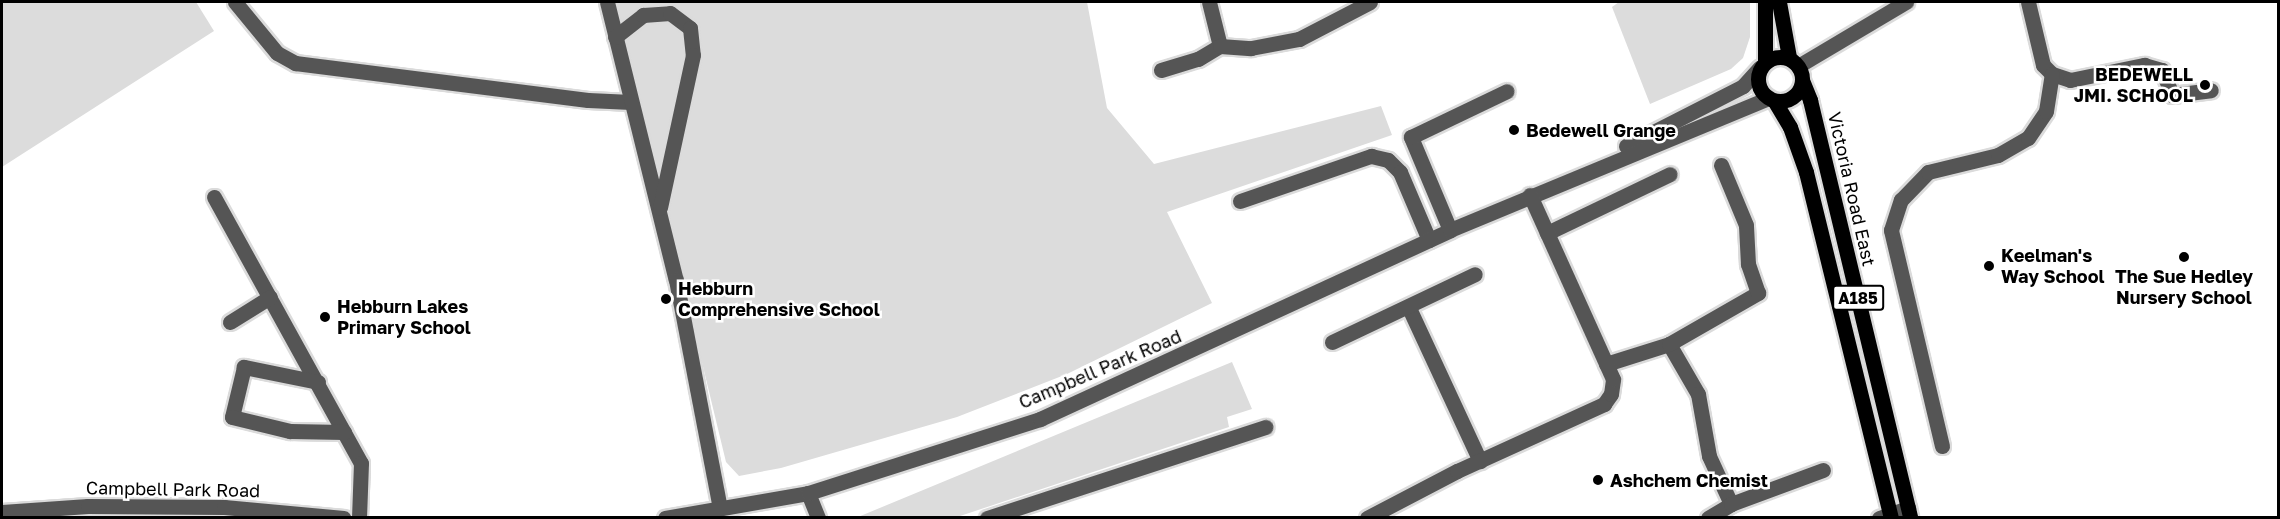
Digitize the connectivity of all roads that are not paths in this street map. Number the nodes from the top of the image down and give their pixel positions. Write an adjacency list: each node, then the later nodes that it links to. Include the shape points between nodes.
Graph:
1 (235, 2): 18 (street, via 277,52 295,63)
2 (607, 2): 9 (street)
3 (1209, 2): 10 (street)
4 (1370, 2): 10 (street, via 1299,39 1251,48)
5 (1765, 2): 11 (main road)
6 (1779, 2): 12 (main road, Victoria Road East / A185)
7 (1906, 2): 12 (street)
8 (2028, 2): 14 (street, via 2043,65)
9 (615, 37): 18 (street); 24 (street, via 643,15 670,13 690,28 693,55)
10 (1220, 46): 13 (street, via 1198,59)
11 (1763, 65): 12 (main road, via 1779,56); 17 (main road, via 1758,84); 21 (street, Campbell Park Road, via 1743,86)
12 (1796, 68): 17 (main road, via 1796,95); 45 (main road, Victoria Road East / A185, via 1810,100)
13 (1161, 70)
14 (2052, 74): 15 (street, via 2070,80 2144,65 2162,70 2172,95); 38 (street, via 2046,111 2028,138 1998,155 1928,172 1901,200 1891,230)
15 (2211, 90)
16 (1507, 91): 25 (street, via 1411,137)
17 (1772, 100): 21 (street, Campbell Park Road); 46 (main road, Victoria Road East / A185, via 1790,127 1806,172)
18 (631, 102): 24 (street)
19 (1721, 165): 33 (street, via 1746,225 1748,264 1758,293)
20 (1670, 174): 26 (street)
21 (1530, 195): 25 (street, Campbell Park Road); 26 (street)
22 (214, 197): 29 (street)
23 (1240, 201): 27 (street, via 1371,156 1388,160 1400,172)
24 (659, 211): 43 (street)
25 (1450, 230): 27 (street, Campbell Park Road)
26 (1547, 233): 34 (street)
27 (1429, 240): 41 (street, Campbell Park Road, via 1041,419)
28 (1474, 274): 30 (street)
29 (270, 297): 31 (street); 35 (street)
30 (1408, 308): 32 (street); 39 (street)
31 (230, 322)
32 (1332, 342)
33 (1669, 344): 34 (street); 42 (street, via 1698,394 1709,456)
34 (1606, 364): 39 (street, via 1613,379 1611,394 1604,404)
35 (318, 382): 37 (street); 37 (street, via 244,368 232,417 290,431)
36 (1266, 427): 51 (street)
37 (344, 432): 48 (street, via 361,463)
38 (1942, 446)
39 (1480, 461): 52 (street)
40 (1823, 470): 42 (street)
41 (808, 493): 43 (street, Campbell Park Road); 50 (street)
42 (1731, 504): 53 (street)
43 (720, 508): 49 (street, Campbell Park Road)
44 (2, 512): 47 (street, Campbell Park Road, via 88,506 224,507)
45 (1909, 513): 46 (street)
46 (1886, 516)
47 (343, 518)
48 (360, 518)
49 (665, 518)
50 (818, 518)
51 (987, 518)
52 (1367, 518)
53 (1708, 518)

